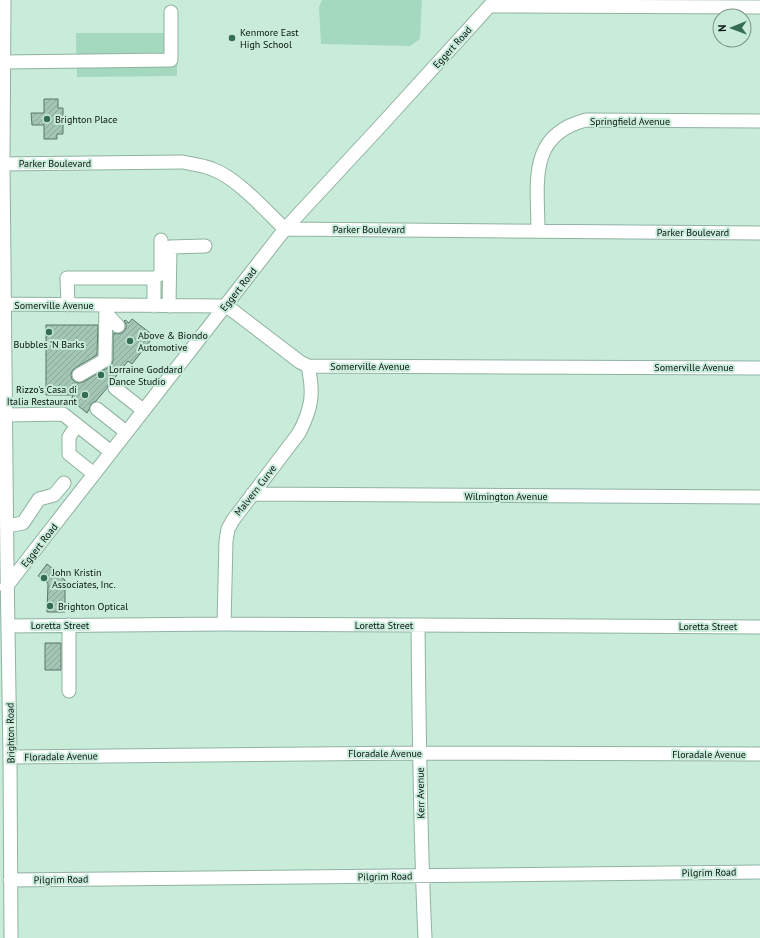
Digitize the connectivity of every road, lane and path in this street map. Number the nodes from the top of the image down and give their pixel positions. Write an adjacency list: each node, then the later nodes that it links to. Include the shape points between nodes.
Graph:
1 (4, 0): 5 (street, Brighton Road)
2 (492, 3): 3 (street); 9 (street, Eggert Road)
3 (760, 7)
4 (171, 12): 6 (street, via 171,60)
5 (2, 15): 6 (street, Brighton Road)
6 (4, 62): 8 (street, Brighton Road)
7 (760, 121): 10 (street, Springfield Avenue, via 586,120 575,123 557,134 543,152 538,175)
8 (2, 164): 9 (street, Parker Boulevard, via 182,162 198,165 213,169 227,177); 15 (street, Brighton Road)
9 (285, 229): 10 (street, Parker Boulevard); 19 (street, Eggert Road)
10 (538, 231): 11 (street, Parker Boulevard)
11 (760, 233)
12 (161, 240): 14 (street, via 161,274)
13 (204, 246): 18 (street, via 170,247)
14 (154, 278): 16 (street, via 67,278); 17 (street)
15 (2, 304): 16 (street, Somerville Avenue); 22 (street, Brighton Road)
16 (68, 305): 20 (street, Somerville Avenue)
17 (154, 306): 18 (street, Somerville Avenue); 20 (street, Somerville Avenue)
18 (169, 306): 19 (street, Somerville Avenue)
19 (224, 306): 23 (street); 30 (street, Eggert Road)
20 (106, 309): 21 (street); 25 (street, via 105,360)
21 (118, 326)
22 (3, 364): 26 (street, Brighton Road)
23 (308, 366): 24 (street, Somerville Avenue); 37 (street, Malvern Curve, via 312,393 306,421)
24 (760, 368)
25 (79, 375)
26 (3, 379): 28 (street, Brighton Road)
27 (115, 388): 30 (street)
28 (3, 406): 31 (street, via 63,414); 33 (street, Brighton Road)
29 (97, 409): 32 (street)
30 (143, 410): 32 (street, Eggert Road)
31 (76, 425): 34 (street); 35 (street, via 69,437 69,454)
32 (126, 432): 34 (street, Eggert Road)
33 (3, 449): 41 (street, Brighton Road)
34 (111, 452): 35 (street, Eggert Road)
35 (94, 474): 40 (street, Eggert Road)
36 (64, 483): 38 (street)
37 (252, 494): 39 (street, Wilmington Avenue); 43 (street, Malvern Curve, via 228,529)
38 (54, 495): 40 (street); 41 (street, via 39,499 23,523)
39 (760, 497)
40 (68, 506): 42 (street, Eggert Road)
41 (7, 526): 42 (street, Brighton Road)
42 (4, 590): 46 (street, Brighton Road)
43 (224, 624): 44 (street, Loretta Street); 45 (street, Loretta Street)
44 (69, 625): 46 (street, Loretta Street); 49 (street)
45 (418, 625): 47 (street, Loretta Street); 51 (street, Kerr Avenue)
46 (8, 626): 48 (street, Brighton Road)
47 (760, 626)
48 (4, 651): 50 (street, Brighton Road)
49 (68, 690)
50 (5, 700): 53 (street, Brighton Road)
51 (419, 753): 52 (street, Floradale Avenue); 53 (street, Floradale Avenue); 55 (street, Kerr Avenue)
52 (760, 754)
53 (10, 757): 56 (street, Brighton Road)
54 (760, 872): 55 (street, Pilgrim Road)
55 (422, 876): 56 (street, Pilgrim Road); 58 (street, Kerr Avenue)
56 (10, 880): 57 (street, Brighton Road)
57 (11, 938)
58 (425, 938)

